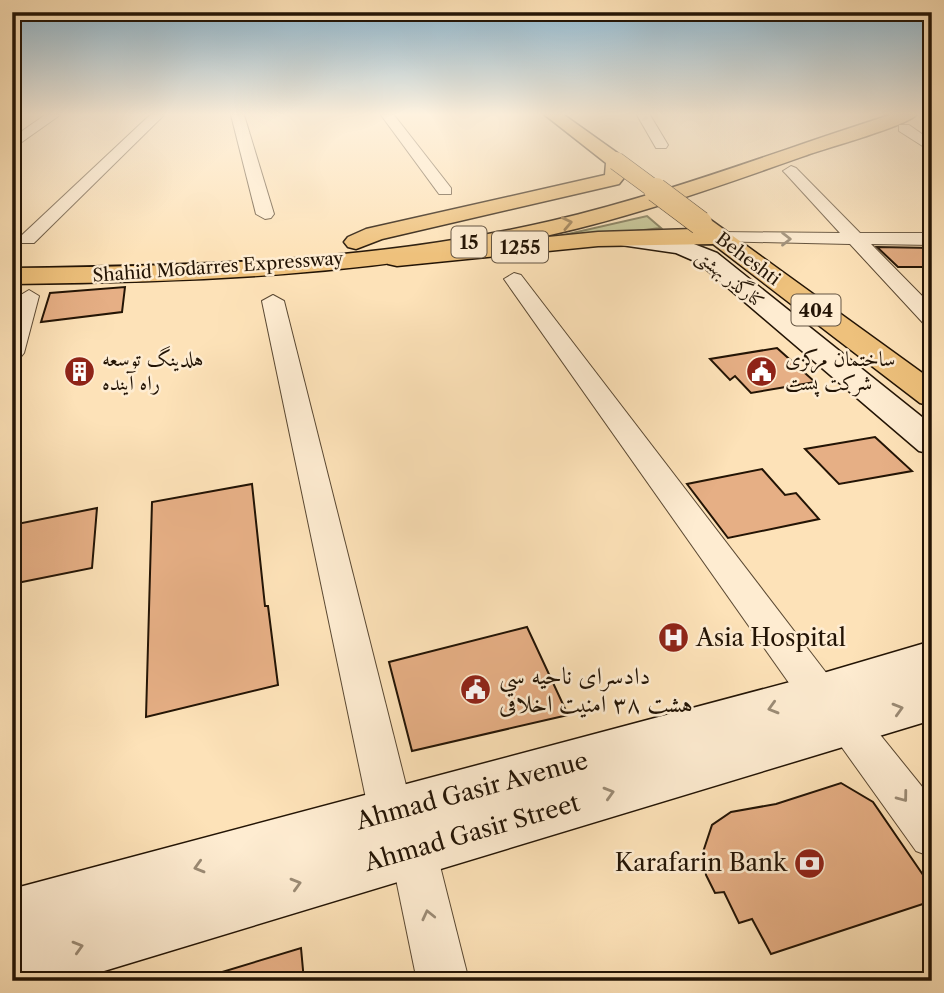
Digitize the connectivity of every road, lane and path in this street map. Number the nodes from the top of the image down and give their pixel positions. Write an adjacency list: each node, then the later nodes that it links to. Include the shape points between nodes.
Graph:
1 (109, 161): 12 (street)
2 (250, 161): 9 (street)
3 (422, 161): 8 (street)
4 (616, 161): 10 (main road, 404, bridge); 15 (main road, via 617,174 603,183 374,234)
5 (722, 161): 15 (main road, Shahid Modarres Expressway / 15, via 606,198)
6 (779, 161): 17 (main road, Shahid Modarres Expressway / 15, one-way to 6, via 484,239 621,210)
7 (791, 171): 13 (street)
8 (445, 191)
9 (265, 214)
10 (709, 230): 11 (main road, 1255); 13 (street, 1255, one-way to 13); 22 (main road, Beheshti / 404)
11 (606, 238): 17 (main road, 1255); 25 (main road, کنارگذر بهشتی, via 690,248)
12 (28, 239)
13 (855, 239): 14 (street, 1255); 24 (street)
14 (932, 239)
15 (356, 242): 16 (main road, Shahid Modarres Expressway / 15, via 205,255)
16 (12, 261)
17 (322, 262): 19 (main road, Shahid Modarres Expressway / 15)
18 (12, 276): 19 (main road, Shahid Modarres Expressway / 15)
19 (87, 276): 21 (main road)
20 (514, 279): 33 (street)
21 (21, 289): 26 (street)
22 (791, 291): 25 (main road); 27 (main road, Beheshti / 404)
23 (272, 301): 34 (street)
24 (932, 319)
25 (783, 321): 28 (main road, کنارگذر بهشتی)
26 (12, 353)
27 (932, 396)
28 (879, 400): 29 (main road); 30 (main road, کنارگذر بهشتی)
29 (932, 410)
30 (932, 443)
31 (932, 660): 33 (main road)
32 (932, 699): 33 (main road, Ahmad Gasir Street, one-way to 32)
33 (834, 709): 34 (main road, Ahmad Gasir Street); 35 (street, one-way to 35)
34 (402, 832): 36 (main road, Ahmad Gasir Avenue, one-way to 36); 37 (main road, Ahmad Gasir Street, one-way to 34); 38 (street, one-way to 34)
35 (932, 835)
36 (12, 920)
37 (12, 966)
38 (443, 981)

